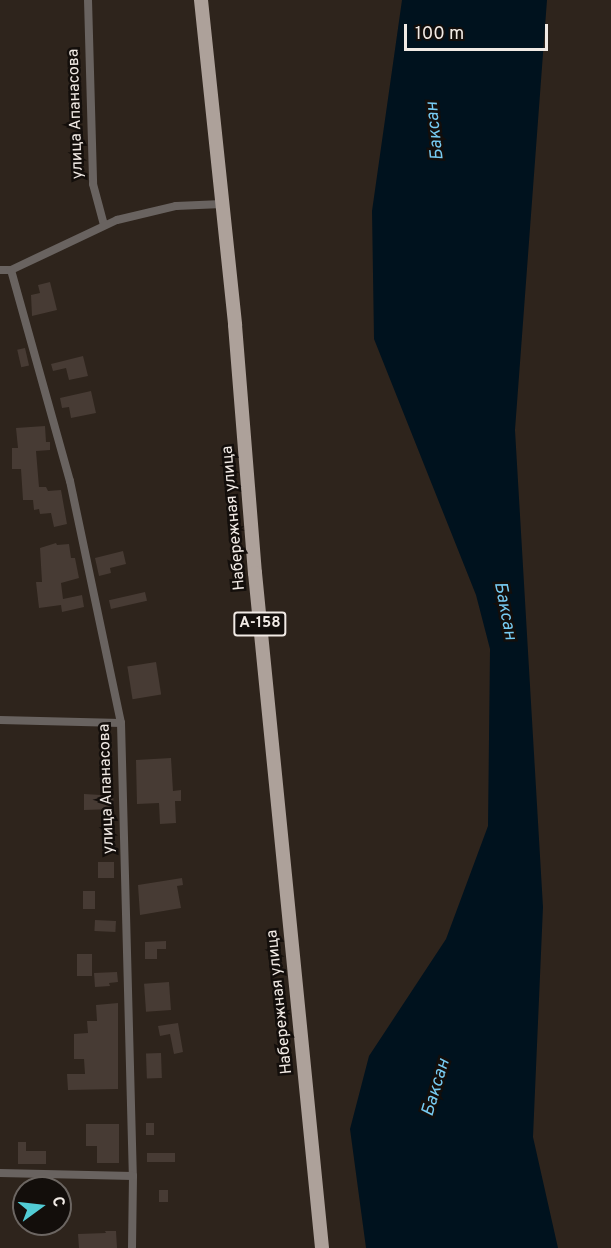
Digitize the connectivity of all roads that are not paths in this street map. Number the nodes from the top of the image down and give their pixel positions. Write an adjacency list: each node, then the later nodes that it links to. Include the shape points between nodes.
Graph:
1 (88, 0): 4 (street, улица Апанасова, via 93,184)
2 (201, 0): 3 (main road, Набережная улица / А-158)
3 (222, 204): 4 (street, via 176,206); 12 (main road, Набережная улица / А-158)
4 (104, 225): 6 (street)
5 (0, 270): 6 (street)
6 (11, 270): 8 (street, улица Апанасова, via 70,481)
7 (0, 720): 8 (street)
8 (121, 723): 10 (street, улица Апанасова)
9 (0, 1173): 10 (street)
10 (133, 1176): 11 (street, улица Апанасова)
11 (132, 1248)
12 (322, 1248)

